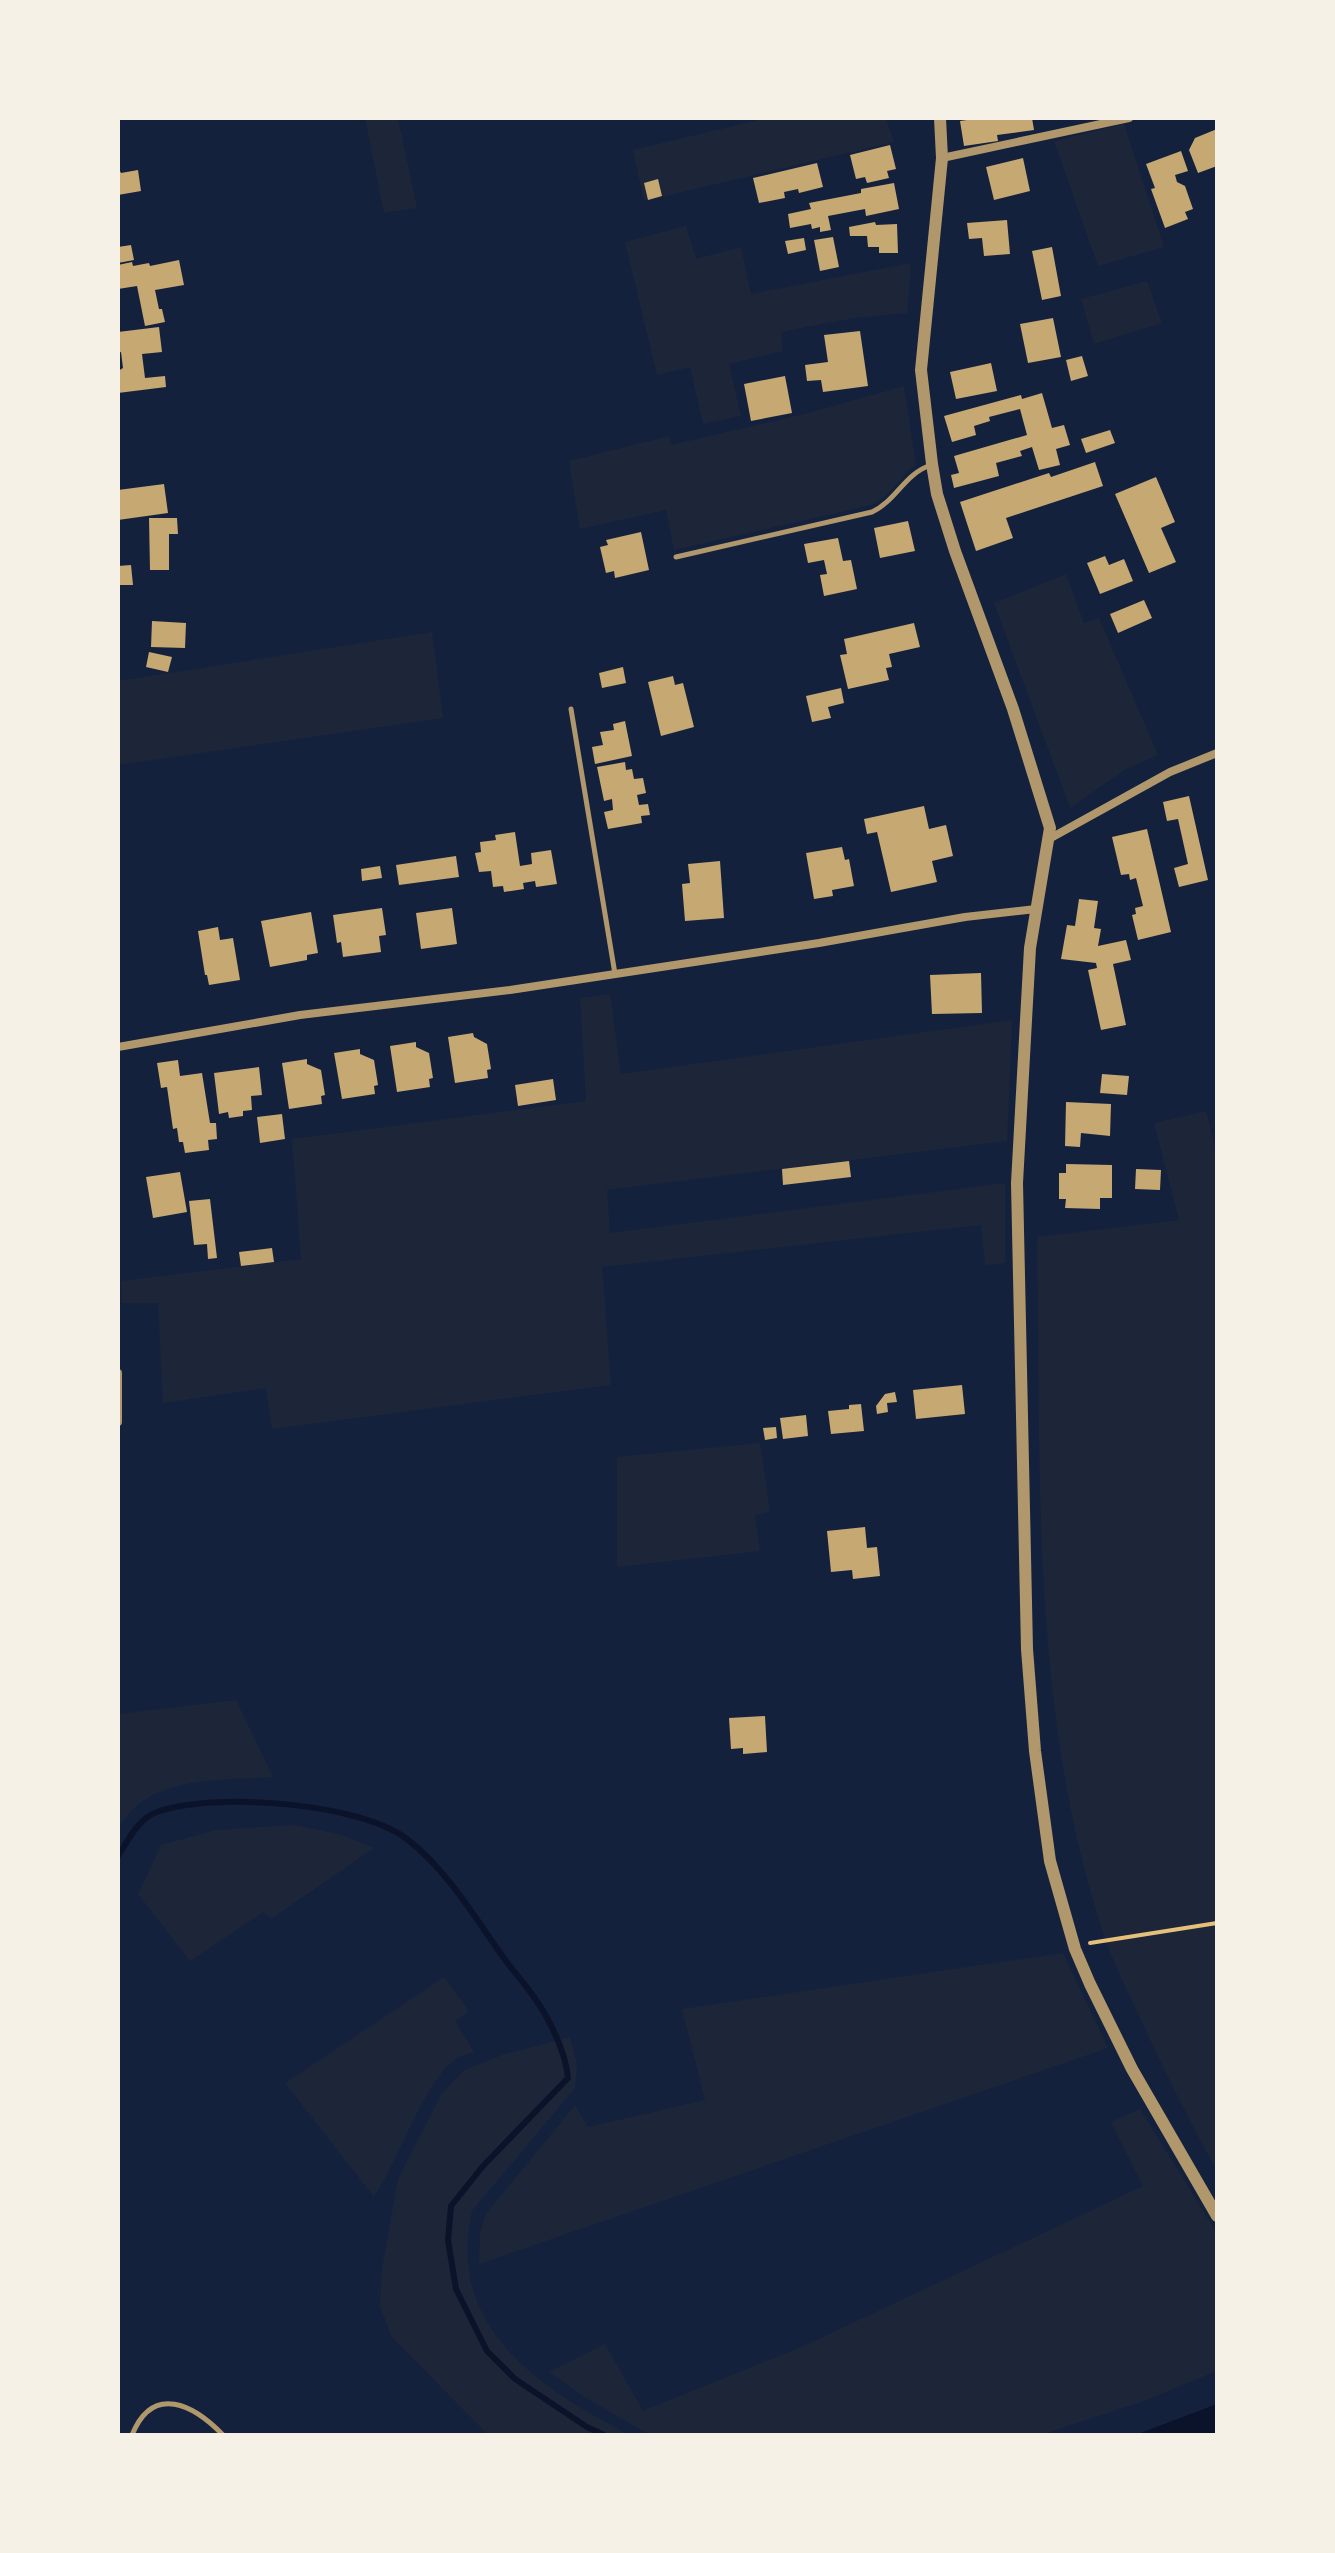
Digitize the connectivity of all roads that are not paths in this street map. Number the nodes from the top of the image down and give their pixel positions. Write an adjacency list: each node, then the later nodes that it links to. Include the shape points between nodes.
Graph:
1 (940, 118): 3 (street)
2 (1129, 118): 3 (street)
3 (942, 158): 4 (street, via 921,370)
4 (932, 464): 5 (lane, via 911,474 887,505 872,512); 8 (street, via 955,551 1047,814)
5 (676, 557)
6 (571, 709): 10 (lane)
7 (1217, 753): 8 (street, via 1170,772)
8 (1049, 839): 9 (street)
9 (1036, 909): 10 (street); 14 (street, via 1025,996 1017,1183 1027,1649 1041,1798 1061,1903 1090,1984)
10 (615, 974): 11 (street, via 300,1015)
11 (118, 1047)
12 (118, 1373): 13 (street)
13 (118, 1422)
14 (1217, 2216)
15 (132, 2435): 16 (lane, via 145,2414 169,2404 198,2412)
16 (223, 2435)

